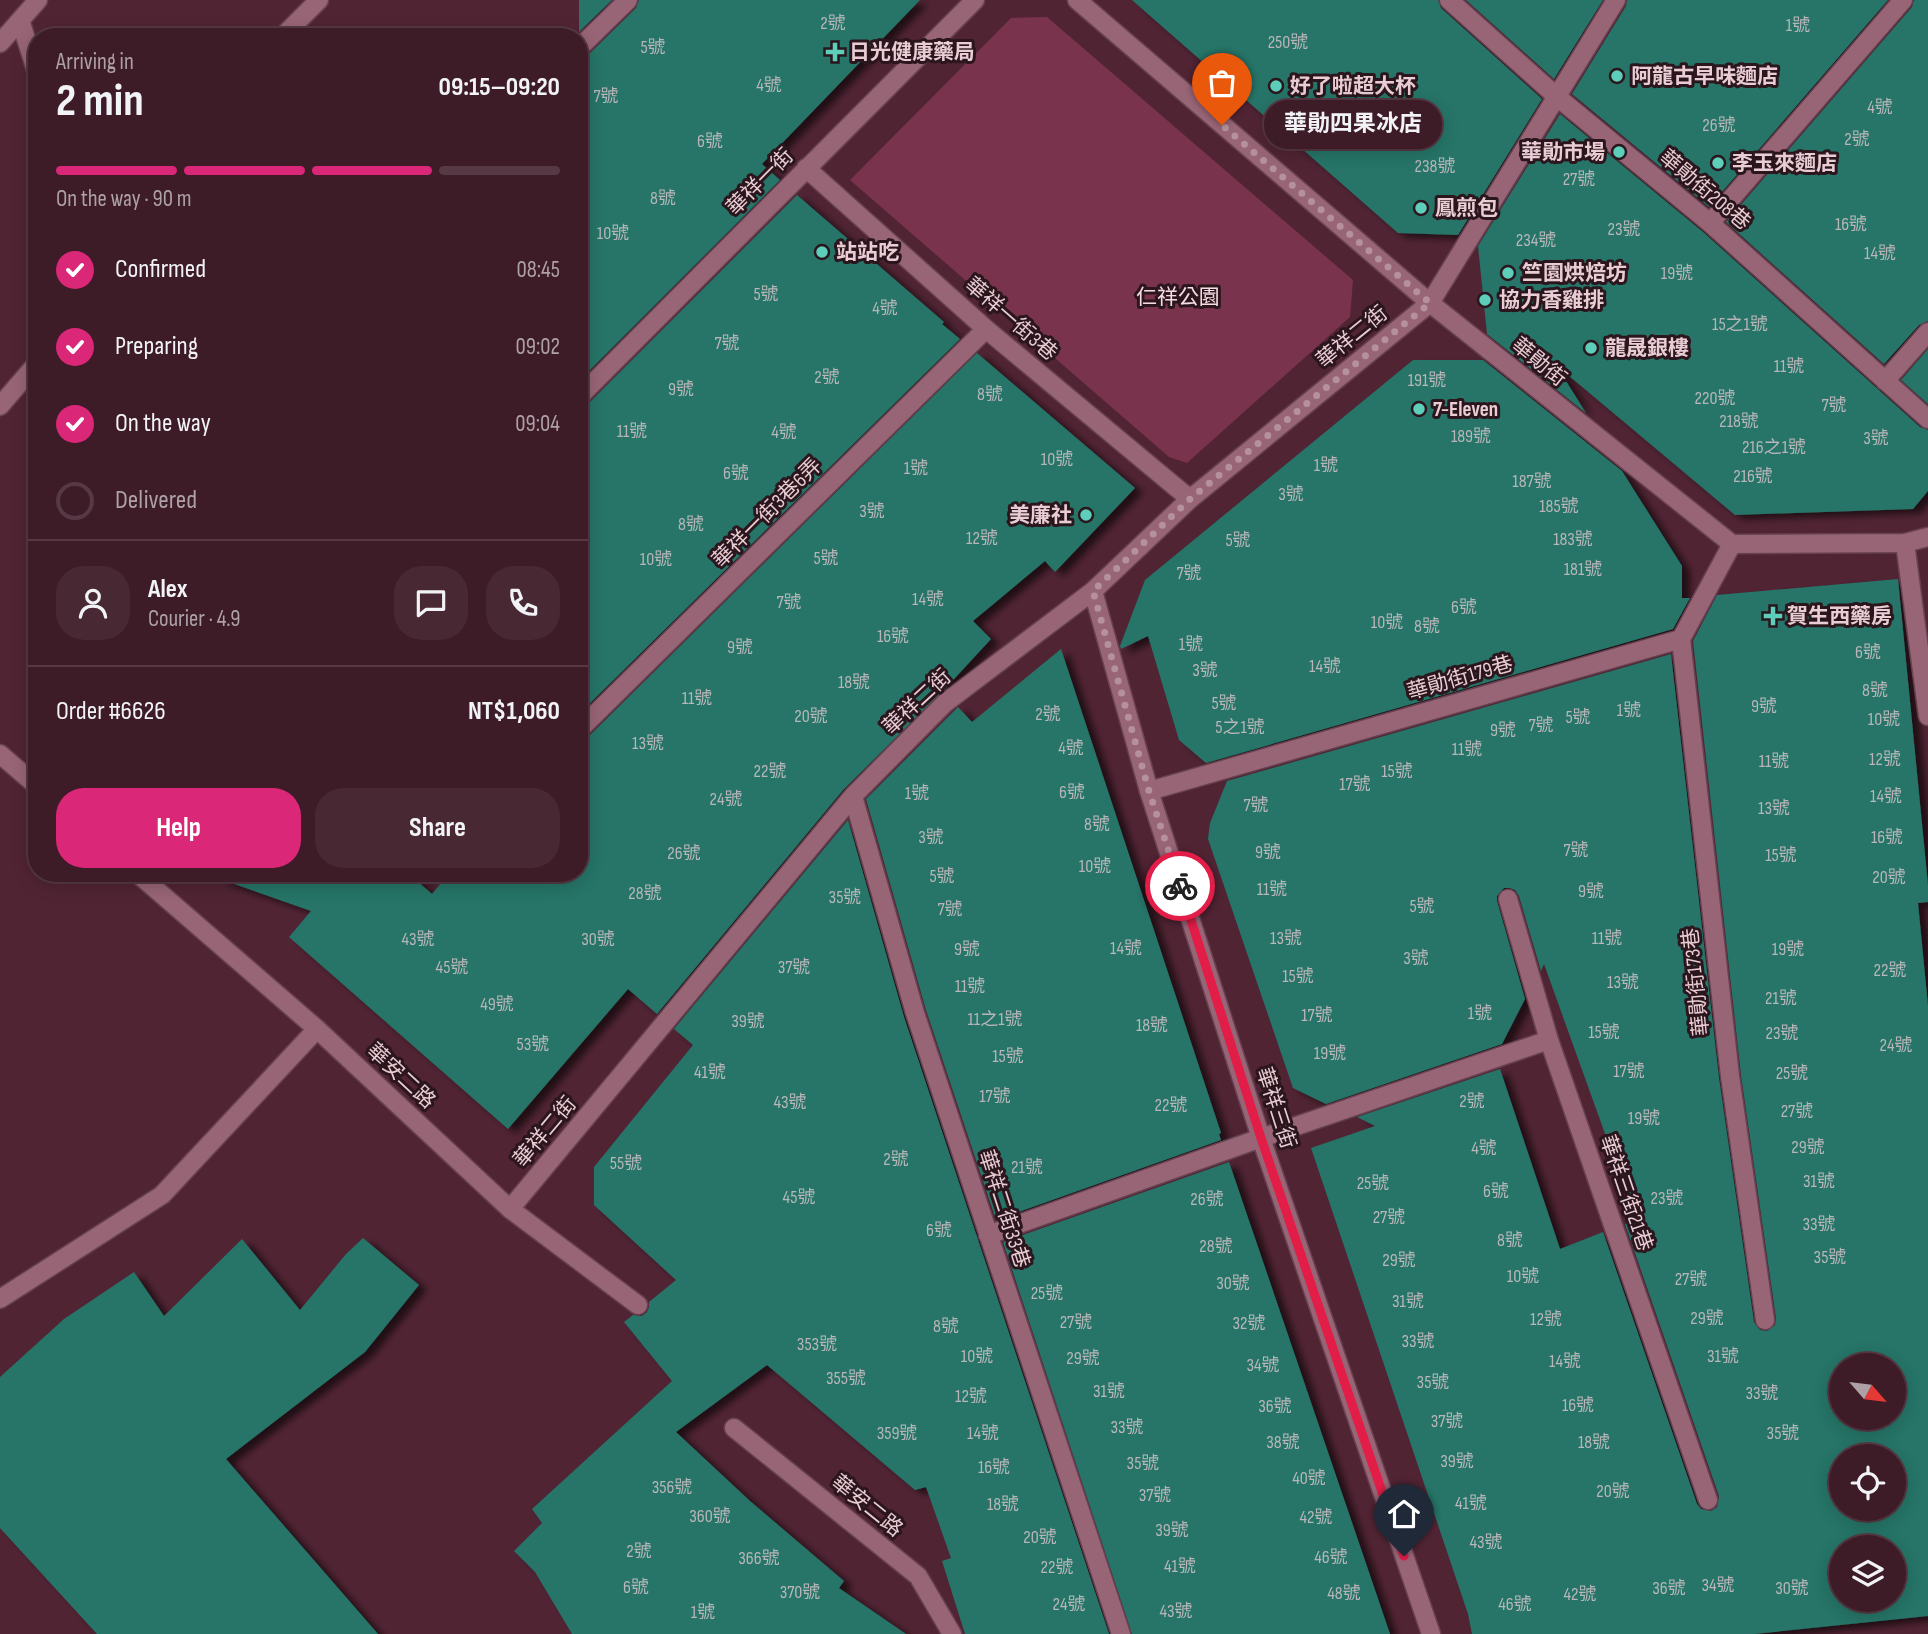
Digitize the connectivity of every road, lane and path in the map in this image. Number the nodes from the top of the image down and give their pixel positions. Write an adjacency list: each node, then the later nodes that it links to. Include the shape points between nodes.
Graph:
1 (38, 0): 9 (street)
2 (319, 0): 10 (street)
3 (628, 0): 11 (street)
4 (975, 0): 15 (street, 華祥一街)
5 (1077, 0): 17 (street, 華勛街)
6 (1449, 0): 14 (street, 華勛街208巷)
7 (1616, 0): 14 (street, 華祥二街)
8 (1903, 0): 16 (street)
9 (20, 20): 12 (street); 13 (street)
10 (291, 28)
11 (588, 39)
12 (0, 43)
13 (28, 45)
14 (1556, 96): 16 (street, 華勛街208巷); 17 (street, 華祥二街)
15 (806, 168): 18 (street, 華祥一街3巷); 22 (street, 華祥一街)
16 (1710, 223): 21 (street, 華勛街208巷)
17 (1430, 303): 25 (street, 華祥二街); 28 (street, 華勛街)
18 (986, 329): 25 (street, 華祥一街3巷); 32 (street, 華祥一街3巷6弄)
19 (1928, 332): 21 (street)
20 (28, 373): 23 (street)
21 (1885, 380): 24 (street, 華勛街208巷)
22 (588, 388)
23 (0, 406)
24 (1928, 419)
25 (1190, 499): 29 (street, 華祥二街)
26 (1928, 537): 27 (street)
27 (1906, 543): 28 (street); 31 (street)
28 (1732, 544): 30 (street)
29 (1093, 591): 35 (street, 華祥三街); 36 (street, 華祥二街, via 945,702)
30 (1681, 639): 35 (street, 華勛街179巷); 46 (street, 華勛街173巷, via 1730,1076)
31 (1928, 716)
32 (588, 721)
33 (0, 754): 34 (street)
34 (28, 778)
35 (1149, 791): 41 (street, 華祥三街)
36 (853, 796): 42 (street, 華祥二街); 43 (street, 華祥二街33巷, via 915,1013)
37 (147, 882): 39 (street, 華安二路)
38 (1508, 899): 40 (street, 華祥三街21巷)
39 (317, 1029): 42 (street, 華安二路); 44 (street, via 162,1195)
40 (1549, 1040): 41 (street); 48 (street, 華祥三街21巷)
41 (1261, 1138): 43 (street); 51 (street, 華祥三街)
42 (510, 1209): 45 (street, 華安二路)
43 (988, 1235): 50 (street, 華祥二街33巷)
44 (0, 1299)
45 (639, 1305)
46 (1765, 1320)
47 (734, 1428): 49 (street, 華安二路, via 918,1577)
48 (1708, 1500)
49 (952, 1634)
50 (1121, 1634)
51 (1431, 1634)

